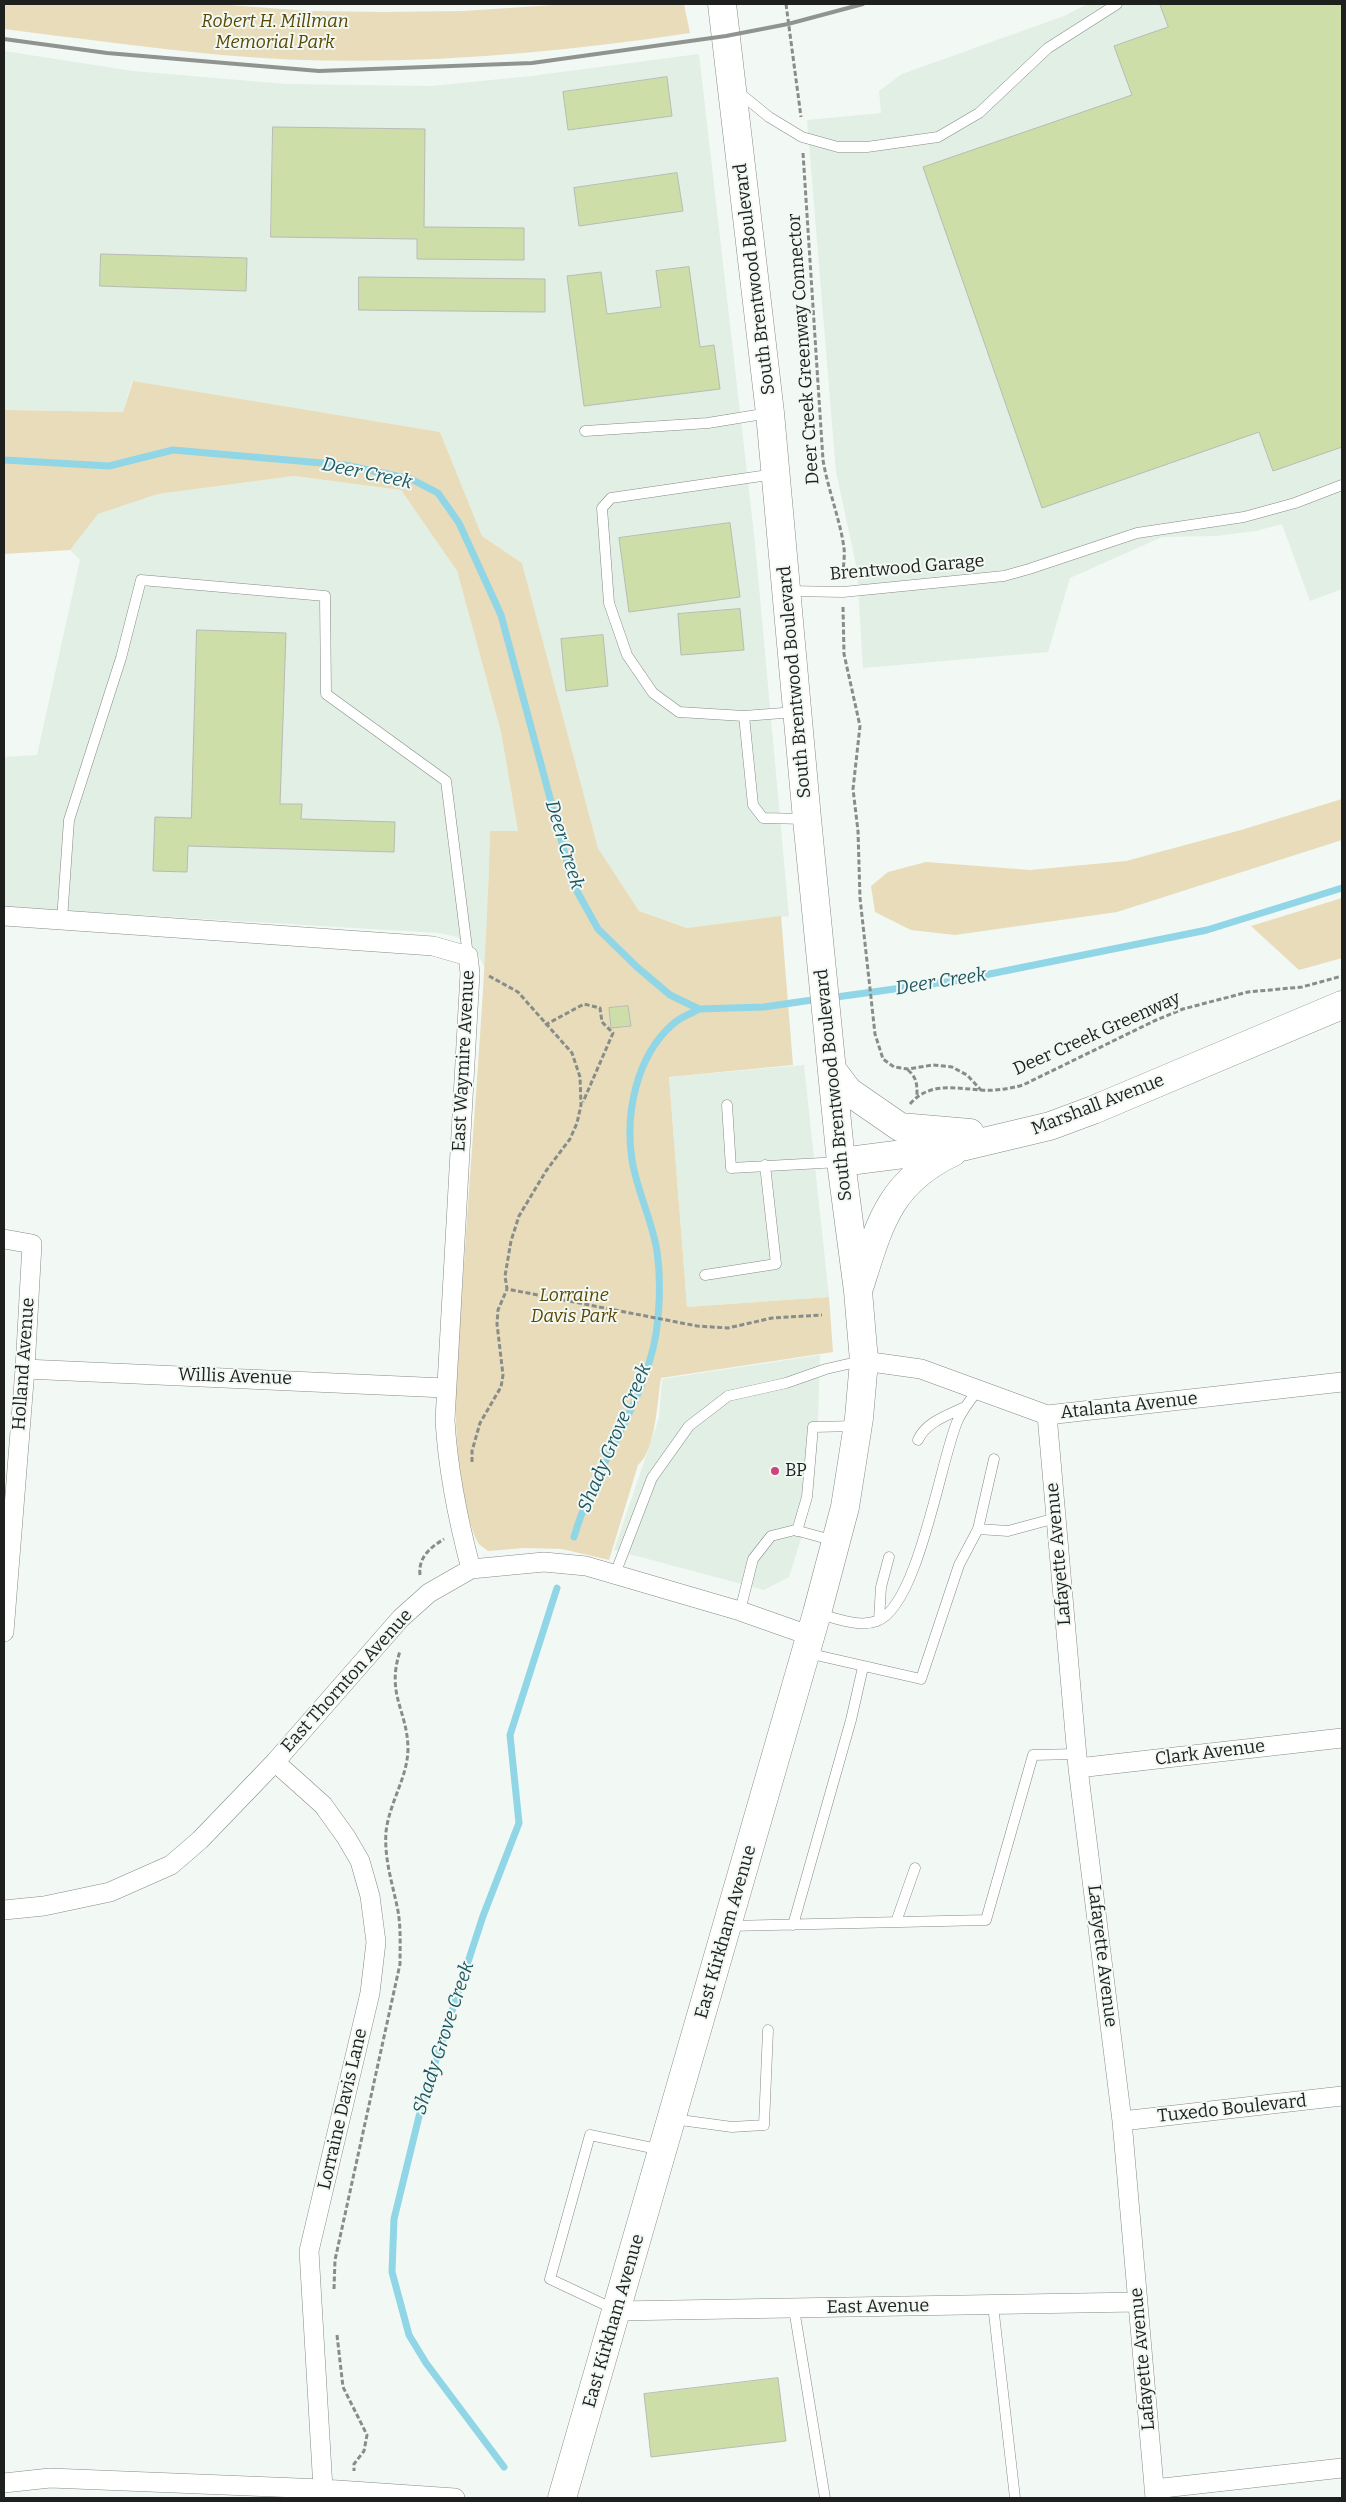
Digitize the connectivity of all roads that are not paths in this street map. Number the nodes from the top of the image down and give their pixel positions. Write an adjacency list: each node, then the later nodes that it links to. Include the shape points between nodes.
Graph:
1 (722, 4): 3 (main road, South Brentwood Boulevard)
2 (1117, 4): 3 (lane, via 1048,48 979,112 938,137 868,147 838,147 802,137 769,117)
3 (732, 88): 4 (main road, South Brentwood Boulevard)
4 (770, 413): 5 (lane, via 708,424); 6 (main road, South Brentwood Boulevard)
5 (585, 431)
6 (776, 474): 8 (main road, South Brentwood Boulevard); 10 (lane, via 611,498 602,508 609,603 627,655 653,693 679,712)
7 (1342, 485): 8 (lane, Brentwood Garage, via 1295,503 1244,517 1138,533 1004,576 843,592)
8 (786, 591): 9 (main road, South Brentwood Boulevard)
9 (797, 712): 10 (lane); 11 (main road, South Brentwood Boulevard)
10 (744, 716): 11 (lane, via 753,805 763,818)
11 (807, 819): 16 (main road, South Brentwood Boulevard)
12 (4, 916): 13 (street, East Waymire Avenue)
13 (62, 920): 14 (street, East Waymire Avenue, via 433,946); 14 (lane, via 69,820 121,658 141,580 316,595 325,596 326,694 446,781)
14 (469, 964): 28 (street, East Waymire Avenue)
15 (1342, 1005): 18 (main road, Marshall Avenue)
16 (833, 1072): 18 (main road, via 848,1091 900,1127 968,1133); 20 (main road, South Brentwood Boulevard)
17 (727, 1105): 21 (lane, via 730,1168)
18 (1050, 1126): 19 (main road, Marshall Avenue)
19 (966, 1146): 20 (main road, Marshall Avenue); 24 (main road, via 930,1163 898,1193 880,1221)
20 (841, 1162): 21 (lane); 24 (main road, South Brentwood Boulevard)
21 (765, 1166): 23 (lane, via 776,1264)
22 (4, 1239): 26 (street, Holland Avenue, via 32,1244)
23 (705, 1275)
24 (858, 1291): 25 (main road, South Brentwood Boulevard)
25 (864, 1361): 29 (street, Atalanta Avenue, via 921,1369); 32 (main road, East Kirkham Avenue); 41 (lane, via 728,1396 689,1426 652,1478)
26 (25, 1369): 28 (street, Willis Avenue); 44 (street, Holland Avenue)
27 (1342, 1382): 31 (street, Atalanta Avenue)
28 (445, 1388): 40 (street, East Waymire Avenue, via 448,1460)
29 (978, 1390): 30 (lane); 31 (street, Atalanta Avenue)
30 (965, 1407): 33 (lane, via 940,1418 922,1431); 43 (lane, via 957,1422 907,1585 892,1611)
31 (1047, 1415): 35 (street, Lafayette Avenue)
32 (858, 1426): 37 (lane, via 813,1428 807,1497); 38 (main road, East Kirkham Avenue)
33 (918, 1440)
34 (994, 1459): 36 (lane)
35 (1056, 1518): 36 (lane, via 1008,1532); 48 (street, Lafayette Avenue)
36 (978, 1529): 46 (lane, via 959,1565 921,1680)
37 (798, 1531): 38 (lane); 42 (lane, via 771,1536 753,1559)
38 (836, 1541): 45 (main road, East Kirkham Avenue)
39 (889, 1557): 43 (lane, via 881,1587)
40 (471, 1569): 41 (street, East Thornton Avenue, via 544,1562 586,1566); 49 (street, East Thornton Avenue, via 429,1593 400,1618)
41 (615, 1574): 42 (street, East Thornton Avenue)
42 (740, 1611): 45 (street, East Thornton Avenue)
43 (879, 1620): 45 (lane)
44 (4, 1632)
45 (811, 1634): 46 (lane); 54 (main road, East Kirkham Avenue)
46 (863, 1667): 53 (lane)
47 (1342, 1738): 48 (street, Clark Avenue)
48 (1078, 1761): 52 (lane, via 1033,1755 986,1920); 58 (street, Lafayette Avenue)
49 (275, 1762): 51 (street, East Thornton Avenue, via 200,1840 170,1865 110,1892 44,1906); 67 (street, Lorraine Davis Lane, via 323,1805 360,1861 370,1896 376,1942 370,1993 309,2251)
50 (915, 1868): 52 (lane)
51 (4, 1910)
52 (896, 1922): 53 (lane)
53 (793, 1925): 54 (lane)
54 (728, 1926): 57 (main road, East Kirkham Avenue)
55 (768, 2030): 57 (lane, via 764,2125 732,2127)
56 (1342, 2096): 58 (street, Tuxedo Boulevard)
57 (672, 2119): 59 (main road, East Kirkham Avenue)
58 (1122, 2121): 60 (street, Lafayette Avenue)
59 (663, 2150): 63 (main road, East Kirkham Avenue); 63 (lane, via 590,2135 550,2279)
60 (1138, 2302): 61 (street, East Avenue); 68 (street, Lafayette Avenue)
61 (993, 2305): 62 (street, East Avenue); 74 (lane)
62 (794, 2309): 63 (street, East Avenue); 73 (lane)
63 (617, 2311): 72 (main road, East Kirkham Avenue)
64 (1342, 2468): 68 (street)
65 (4, 2483): 67 (street, via 50,2478)
66 (4, 2490): 70 (street)
67 (318, 2492): 69 (street)
68 (1154, 2494)
69 (417, 2497): 71 (street)
70 (5, 2498)
71 (455, 2498)
72 (562, 2498)
73 (825, 2498)
74 (1015, 2498)

